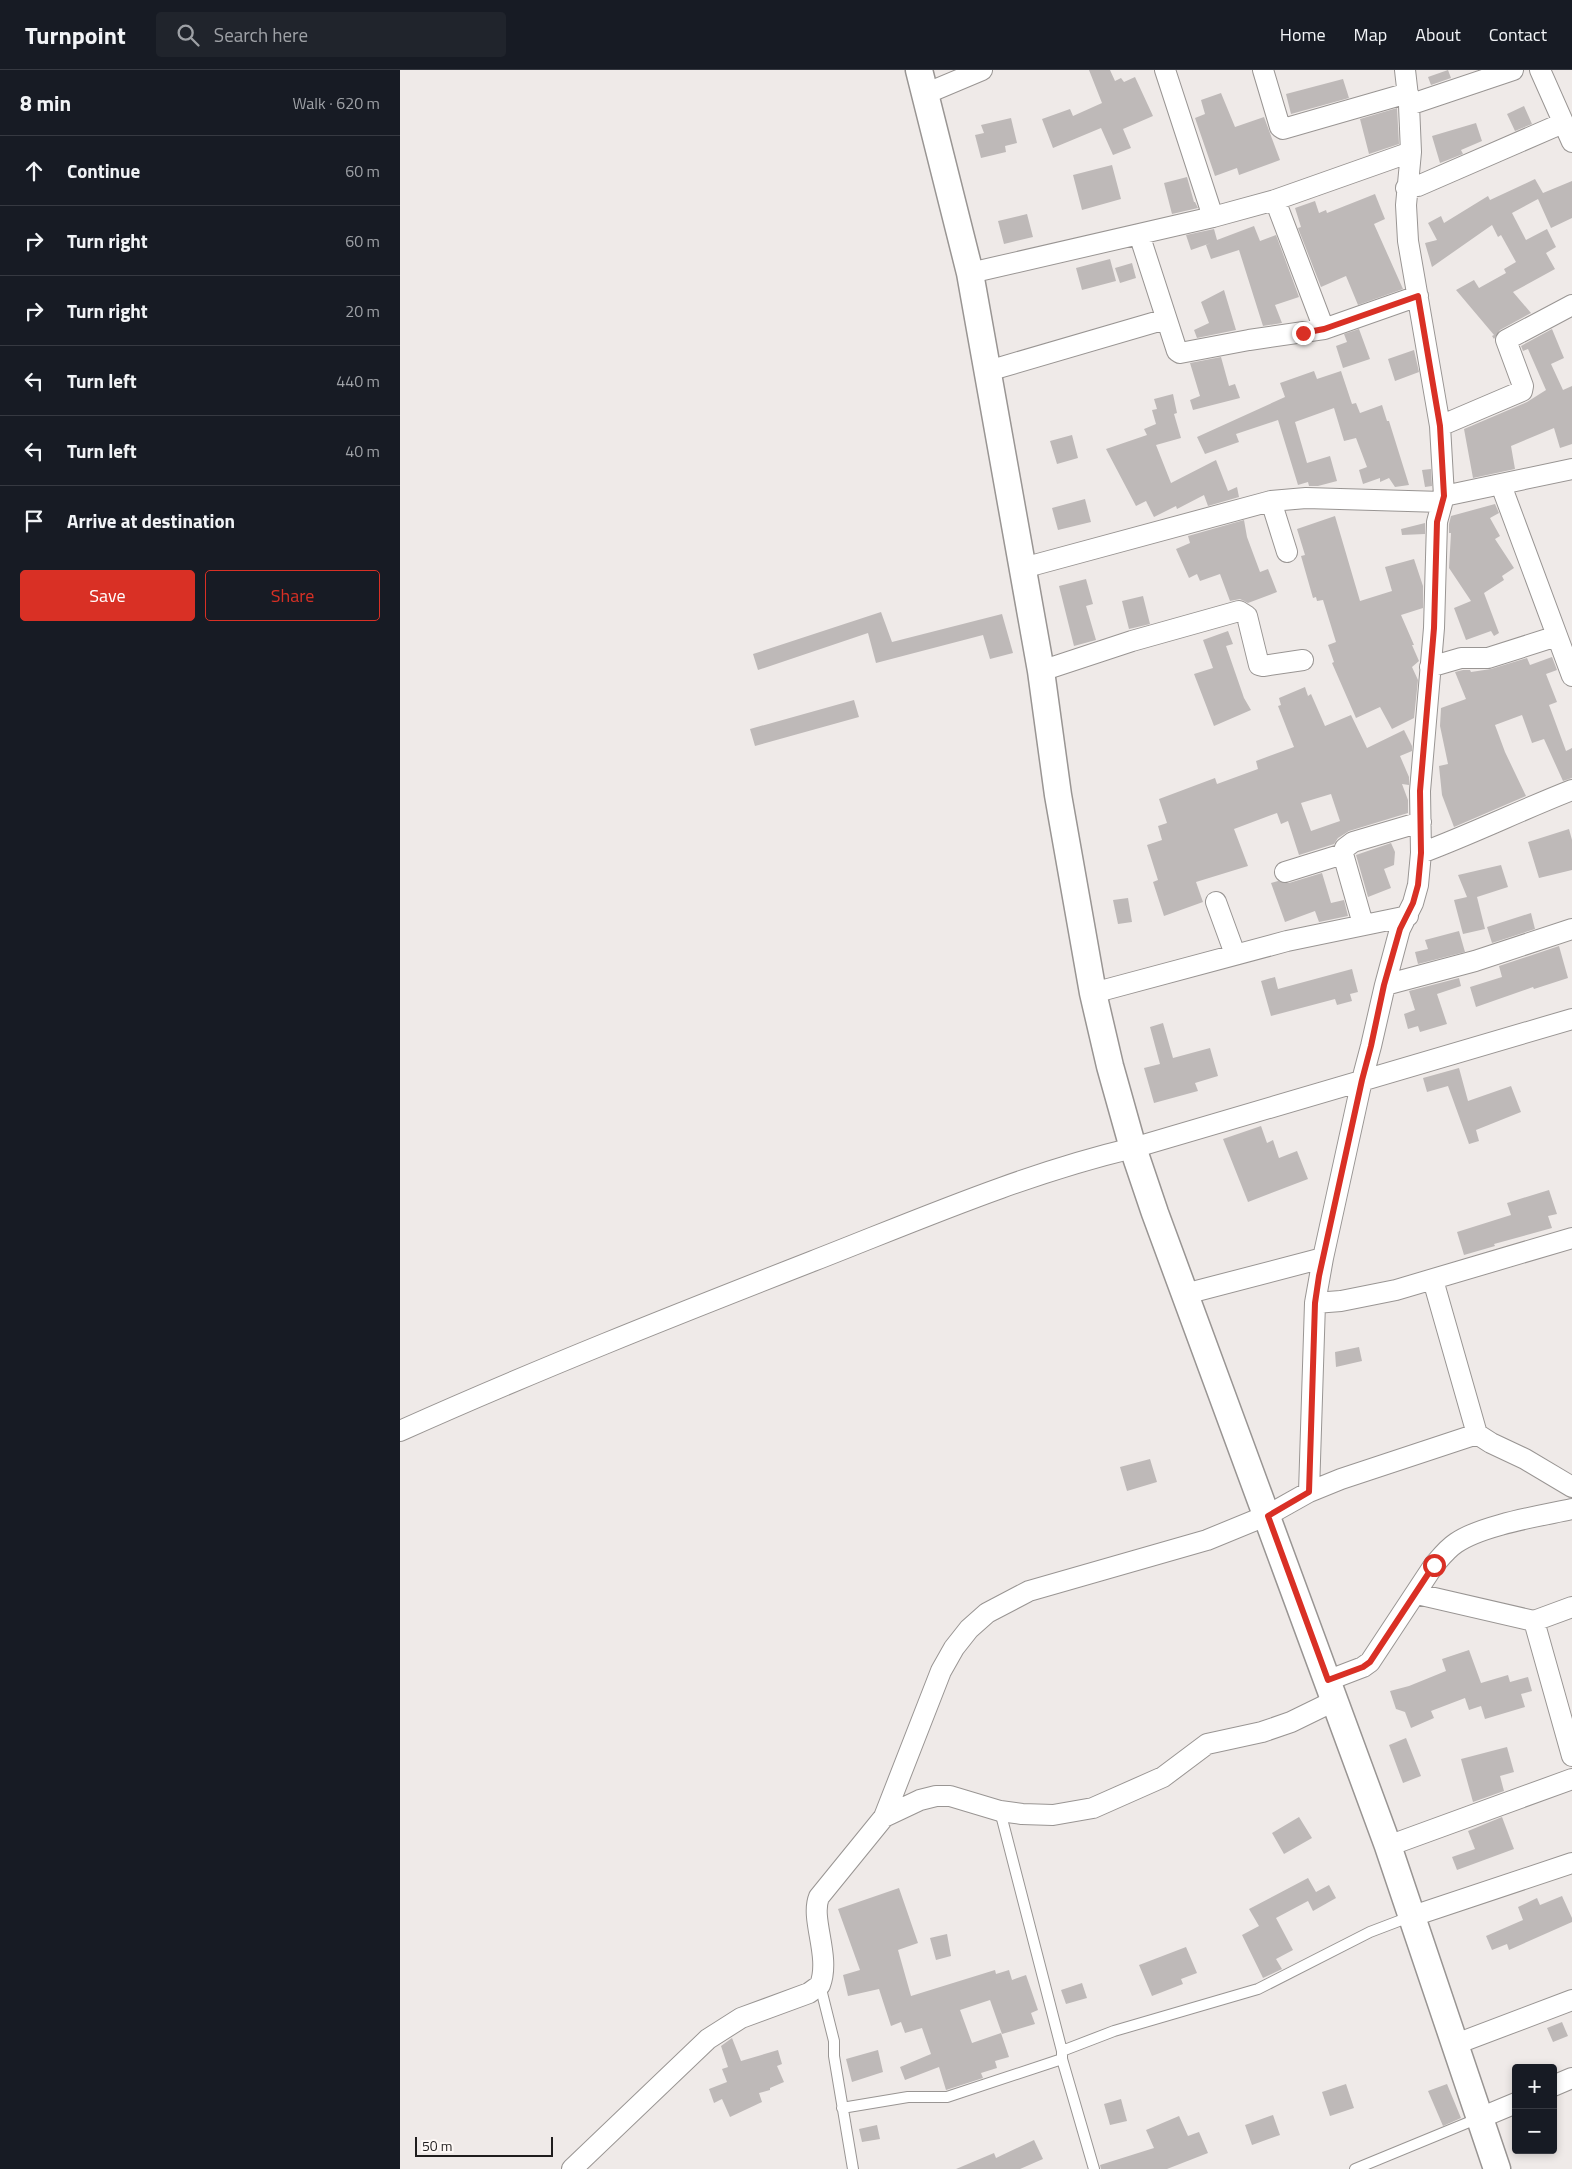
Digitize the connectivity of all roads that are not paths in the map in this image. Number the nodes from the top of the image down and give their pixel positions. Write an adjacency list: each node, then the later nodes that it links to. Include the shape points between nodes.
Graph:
1 (982, 70): 7 (street)
2 (1166, 70): 14 (street)
3 (1263, 70): 8 (street, via 1281,128)
4 (1405, 70): 8 (street)
5 (1513, 70): 8 (street)
6 (1540, 70): 9 (street)
7 (922, 82): 16 (street)
8 (1408, 99): 11 (street)
9 (1563, 123): 10 (street); 12 (street, via 1418,186)
10 (1572, 142)
11 (1410, 152): 12 (street); 13 (street)
12 (1406, 188): 17 (street, via 1408,241)
13 (1275, 200): 14 (street); 20 (street)
14 (1214, 217): 15 (street)
15 (1138, 234): 16 (street); 19 (street)
16 (970, 273): 21 (street)
17 (1418, 296): 20 (street); 22 (street)
18 (1572, 304): 22 (street, via 1506,340 1522,391)
19 (1166, 319): 20 (street, via 1180,353); 21 (street)
20 (1324, 329)
21 (988, 371): 28 (street)
22 (1440, 426): 25 (street)
23 (1572, 469): 24 (street)
24 (1501, 485): 25 (street); 29 (street)
25 (1443, 499): 26 (street, via 1306,498); 31 (street, via 1437,522)
26 (1271, 501): 27 (street); 28 (street)
27 (1287, 552)
28 (1023, 568): 32 (street)
29 (1564, 644): 31 (street, via 1488,658 1461,658); 33 (street)
30 (1302, 660): 32 (street, via 1260,665 1247,616 1239,611)
31 (1430, 667): 35 (street, via 1420,791)
32 (1041, 671): 45 (street, via 1058,795)
33 (1572, 676)
34 (1572, 790): 36 (street)
35 (1421, 822): 36 (street); 37 (street, via 1353,842)
36 (1421, 853): 40 (street, via 1418,885)
37 (1343, 854): 38 (street); 41 (street)
38 (1285, 872)
39 (1216, 902): 43 (street)
40 (1408, 916): 41 (street); 44 (street, via 1400,929)
41 (1363, 924): 43 (street)
42 (1572, 929): 44 (street, via 1475,961)
43 (1235, 954): 45 (street)
44 (1384, 985): 47 (street)
45 (1092, 993): 48 (street)
46 (1572, 1020): 47 (street)
47 (1362, 1080): 48 (street); 50 (street)
48 (1133, 1148): 52 (street); 54 (street, via 1078,1161 909,1223 674,1316)
49 (1572, 1238): 51 (street)
50 (1323, 1258): 52 (street); 53 (street)
51 (1433, 1280): 53 (street, via 1341,1301); 55 (street)
52 (1185, 1294): 59 (street)
53 (1315, 1303): 57 (street)
54 (400, 1431)
55 (1478, 1434): 56 (street); 57 (street)
56 (1572, 1487)
57 (1309, 1492): 59 (street)
58 (1572, 1509): 60 (street, via 1486,1530 1457,1542 1443,1553)
59 (1268, 1516): 63 (street); 67 (street, via 1207,1540 1029,1591 987,1613 969,1629 941,1671)
60 (1417, 1594): 62 (street); 63 (street, via 1370,1662)
61 (1572, 1607): 62 (street)
62 (1534, 1621): 64 (street)
63 (1331, 1691): 66 (street, via 1291,1722 1207,1744 1163,1777 1093,1808 1053,1814); 68 (street)
64 (1572, 1756)
65 (1572, 1779): 68 (street)
66 (1000, 1811): 67 (street, via 964,1799 936,1796); 74 (lane)
67 (884, 1817): 71 (street, via 818,1901 824,1965)
68 (1388, 1846): 70 (street)
69 (1572, 1863): 70 (street)
70 (1413, 1916): 73 (street); 74 (lane, via 1370,1932 1250,1992 1132,2025)
71 (820, 1986): 78 (lane, via 834,2040); 80 (street, via 741,2018 708,2039)
72 (1572, 2000): 73 (street)
73 (1456, 2044): 79 (street)
74 (1062, 2055): 78 (lane, via 947,2097 908,2097); 82 (lane)
75 (1572, 2078): 76 (street)
76 (1557, 2084)
77 (1512, 2104): 79 (street)
78 (842, 2108): 81 (lane)
79 (1480, 2118): 83 (lane); 84 (street)
80 (572, 2169)
81 (853, 2169)
82 (1094, 2169)
83 (1355, 2169)
84 (1497, 2169)

